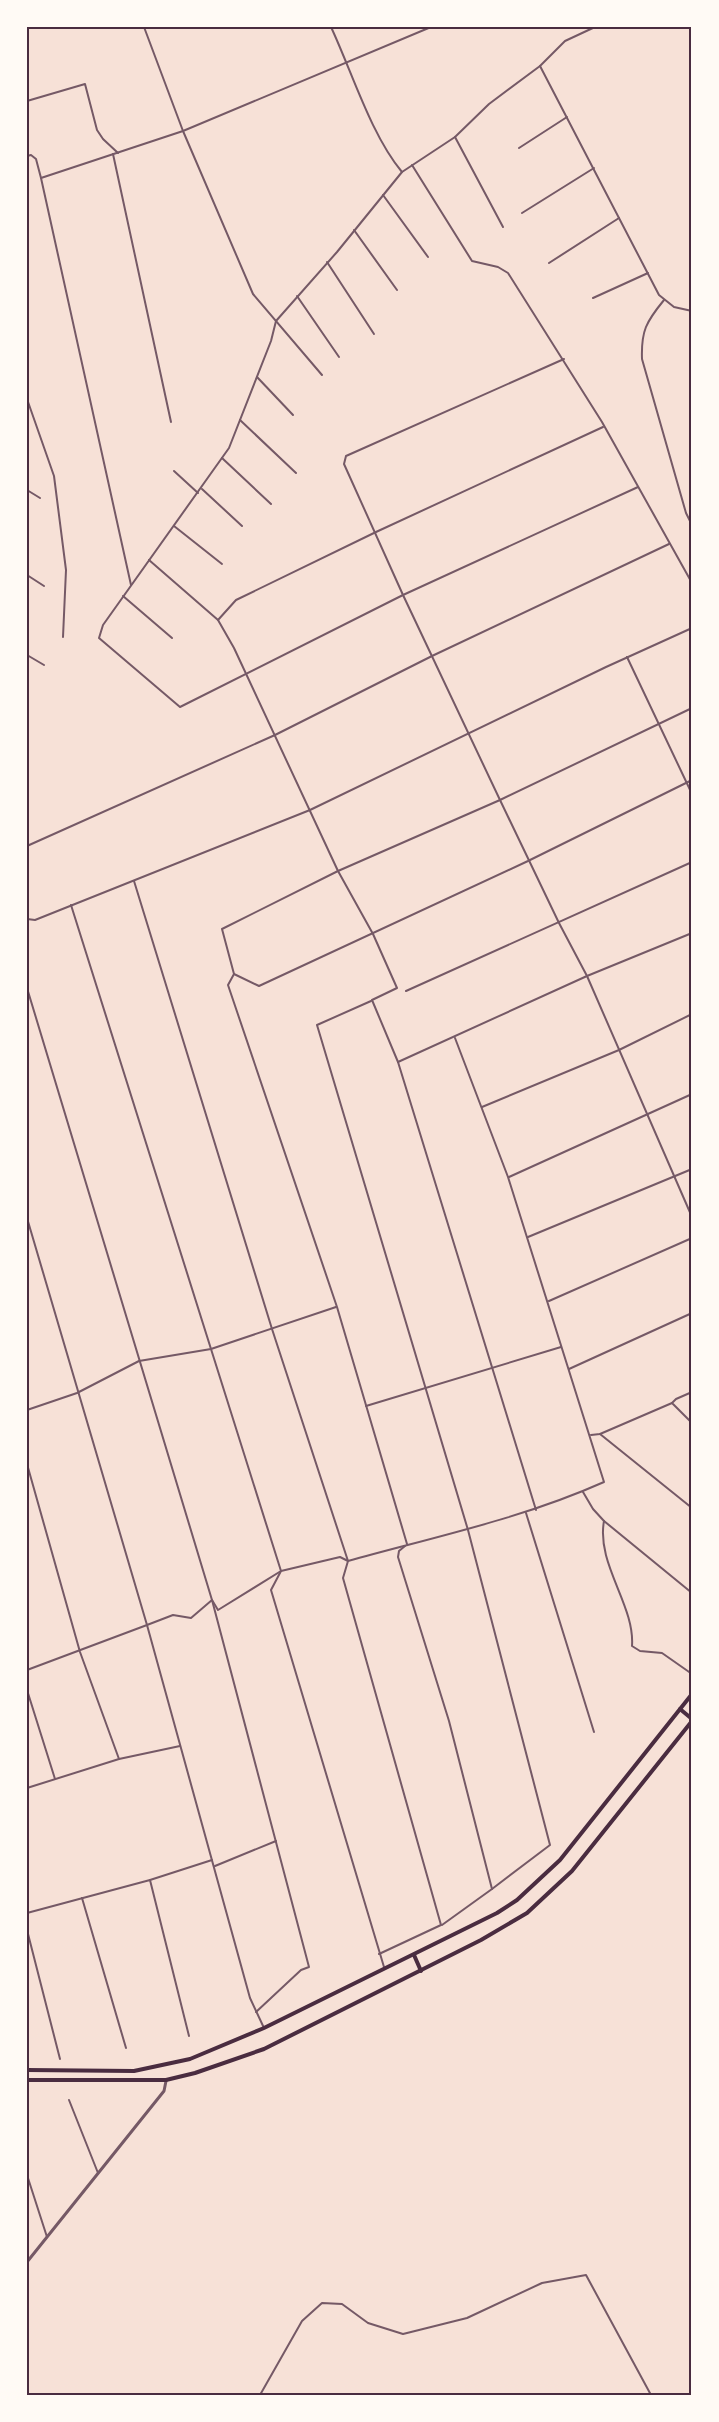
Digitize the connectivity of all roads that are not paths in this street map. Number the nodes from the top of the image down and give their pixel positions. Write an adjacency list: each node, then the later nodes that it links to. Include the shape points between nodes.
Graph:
1 (144, 27): 9 (street)
2 (331, 27): 5 (street)
3 (431, 27): 5 (street)
4 (595, 27): 6 (street, via 565,41)
5 (347, 62): 9 (street); 17 (street, via 376,130)
6 (540, 66): 8 (street); 10 (street, via 489,104)
7 (27, 101): 12 (street, via 85,84 97,130)
8 (567, 117): 11 (street); 16 (street)
9 (183, 131): 12 (street); 33 (street, via 253,294)
10 (455, 137): 15 (street); 22 (street)
11 (519, 148)
12 (118, 153): 13 (street)
13 (113, 154): 18 (street); 42 (street)
14 (27, 156): 18 (street, via 36,159)
15 (411, 165): 17 (street); 36 (street, via 472,261 508,273)
16 (594, 168): 20 (street); 21 (street)
17 (402, 172): 19 (street)
18 (41, 178): 62 (street)
19 (383, 195): 23 (street); 24 (street)
20 (522, 213)
21 (620, 218): 26 (street); 27 (street)
22 (503, 227)
23 (354, 230): 25 (street); 28 (street)
24 (428, 257)
25 (327, 262): 29 (street); 34 (street)
26 (549, 263)
27 (648, 273): 30 (street); 31 (street)
28 (397, 290)
29 (297, 296): 33 (street); 35 (street)
30 (593, 298)
31 (664, 300): 32 (street); 53 (street, via 642,335 642,359)
32 (692, 311)
33 (276, 321): 37 (street); 38 (street)
34 (374, 334)
35 (339, 357)
36 (564, 359): 43 (street); 56 (street, via 346,456 344,464)
37 (322, 375)
38 (257, 377): 40 (street); 41 (street)
39 (27, 399): 68 (street, via 54,476 66,570)
40 (292, 415)
41 (240, 420): 44 (street); 46 (street)
42 (171, 422)
43 (604, 427): 47 (street); 56 (street)
44 (222, 458): 48 (street); 52 (street)
45 (174, 471): 50 (street)
46 (296, 473)
47 (638, 487): 57 (street); 64 (street)
48 (202, 489): 50 (street); 55 (street)
49 (27, 490): 51 (street)
50 (198, 494): 54 (street)
51 (40, 498)
52 (271, 504)
53 (692, 525)
54 (174, 526): 58 (street); 59 (street)
55 (242, 526)
56 (376, 532): 64 (street); 66 (street, via 236,600)
57 (669, 543): 61 (street); 71 (street)
58 (149, 560): 62 (street); 66 (street)
59 (222, 564)
60 (27, 575): 63 (street)
61 (692, 583)
62 (131, 585): 65 (street)
63 (44, 586)
64 (403, 595): 71 (street); 74 (street)
65 (123, 596): 69 (street); 74 (street, via 99,638 180,707)
66 (218, 620): 74 (street)
67 (692, 628): 72 (street)
68 (63, 638)
69 (172, 638)
70 (27, 655): 73 (street)
71 (432, 656): 77 (street); 78 (street)
72 (627, 657): 76 (street); 77 (street)
73 (44, 666)
74 (246, 674): 78 (street)
75 (692, 708): 76 (street)
76 (660, 723): 82 (street); 84 (street)
77 (468, 733): 84 (street); 85 (street)
78 (274, 735): 85 (street); 86 (street)
79 (27, 736): 80 (street)
80 (27, 741)
81 (692, 780): 82 (street)
82 (686, 783): 83 (street); 87 (street)
83 (692, 794)
84 (500, 800): 87 (street); 89 (street)
85 (310, 810): 89 (street); 90 (street)
86 (27, 846)
87 (528, 861): 93 (street); 95 (street)
88 (692, 862): 93 (street)
89 (338, 871): 95 (street); 96 (street, via 222,929)
90 (134, 881): 91 (street); 118 (street)
91 (71, 905): 92 (street, via 35,920); 120 (street)
92 (27, 919)
93 (559, 923): 97 (street); 99 (street)
94 (692, 933): 97 (street)
95 (373, 934): 96 (street, via 259,986); 100 (street, via 397,988)
96 (234, 974): 116 (street, via 228,985)
97 (587, 976): 102 (street); 103 (street)
98 (27, 988): 121 (street)
99 (406, 991)
100 (372, 1000): 104 (street); 124 (street, via 317,1025)
101 (692, 1014): 103 (street)
102 (455, 1038): 104 (street); 106 (street)
103 (619, 1050): 106 (street); 107 (street)
104 (398, 1062): 122 (street)
105 (692, 1094): 107 (street)
106 (482, 1107): 109 (street)
107 (647, 1116): 109 (street); 110 (street)
108 (692, 1169): 110 (street)
109 (508, 1177): 113 (street)
110 (675, 1177): 111 (street); 113 (street)
111 (692, 1217)
112 (27, 1218): 126 (street)
113 (527, 1237): 115 (street)
114 (692, 1238): 115 (street)
115 (548, 1302): 119 (street)
116 (337, 1307): 118 (street); 128 (street)
117 (692, 1313): 123 (street)
118 (272, 1329): 120 (street); 141 (street)
119 (561, 1347): 122 (street); 123 (street)
120 (211, 1349): 121 (street); 142 (street)
121 (139, 1361): 126 (street); 144 (street)
122 (493, 1368): 124 (street); 136 (street)
123 (568, 1369): 132 (street)
124 (426, 1389): 128 (street); 139 (street)
125 (692, 1392): 127 (street)
126 (77, 1393): 129 (street); 145 (street)
127 (672, 1404): 130 (street); 131 (street)
128 (366, 1406): 140 (street)
129 (27, 1410)
130 (692, 1423)
131 (600, 1434): 132 (street); 135 (street)
132 (590, 1435): 134 (street, via 604,1482)
133 (27, 1464): 146 (street)
134 (582, 1491): 136 (street); 138 (street)
135 (692, 1508)
136 (536, 1509): 137 (street)
137 (526, 1513): 139 (street); 153 (street)
138 (604, 1521): 143 (street); 148 (street, via 603,1541 631,1630 632,1646 640,1652 662,1653)
139 (468, 1530): 140 (street); 162 (street, via 549,1845)
140 (407, 1544): 141 (street); 162 (street, via 398,1557 448,1721)
141 (348, 1561): 142 (street, via 340,1557); 165 (street, via 343,1578)
142 (280, 1571): 144 (street, via 218,1610); 167 (street, via 272,1590)
143 (692, 1593)
144 (212, 1600): 145 (street, via 191,1618 173,1615); 158 (street)
145 (147, 1625): 146 (street); 154 (street)
146 (80, 1652): 147 (street); 155 (street)
147 (27, 1670)
148 (692, 1674)
149 (27, 1690): 156 (street)
150 (692, 1694): 151 (main road)
151 (680, 1709): 152 (main road); 168 (main road, via 577,1839 536,1883 497,1913)
152 (692, 1720): 170 (main road, via 590,1850 548,1896 506,1927)
153 (594, 1732)
154 (180, 1746): 155 (street); 159 (street)
155 (119, 1759): 156 (street)
156 (55, 1780): 157 (street)
157 (27, 1788)
158 (276, 1841): 160 (street); 171 (street, via 309,1967)
159 (212, 1860): 160 (street); 161 (street)
160 (213, 1866): 171 (street)
161 (150, 1880): 163 (street); 173 (street)
162 (492, 1889): 165 (street)
163 (82, 1898): 164 (street); 174 (street)
164 (27, 1913)
165 (441, 1925): 167 (street)
166 (27, 1930): 175 (street)
167 (379, 1954): 169 (street)
168 (414, 1955): 169 (main road); 170 (main road)
169 (385, 1970): 172 (main road)
170 (421, 1971): 180 (main road, via 264,2049)
171 (256, 2012): 172 (street)
172 (264, 2028): 177 (main road, via 167,2066 134,2071)
173 (189, 2036)
174 (126, 2048)
175 (60, 2059)
176 (27, 2070): 177 (main road)
177 (44, 2070): 179 (street)
178 (27, 2080): 179 (main road)
179 (46, 2080): 180 (main road)
180 (166, 2080): 182 (street, via 164,2091)
181 (69, 2100): 182 (street)
182 (98, 2174): 184 (street)
183 (27, 2175): 184 (street)
184 (47, 2237): 185 (street)
185 (27, 2262)
186 (260, 2395): 187 (street, via 302,2321 322,2303 342,2304 368,2323 403,2334 466,2318 542,2283 586,2275)
187 (651, 2395)

